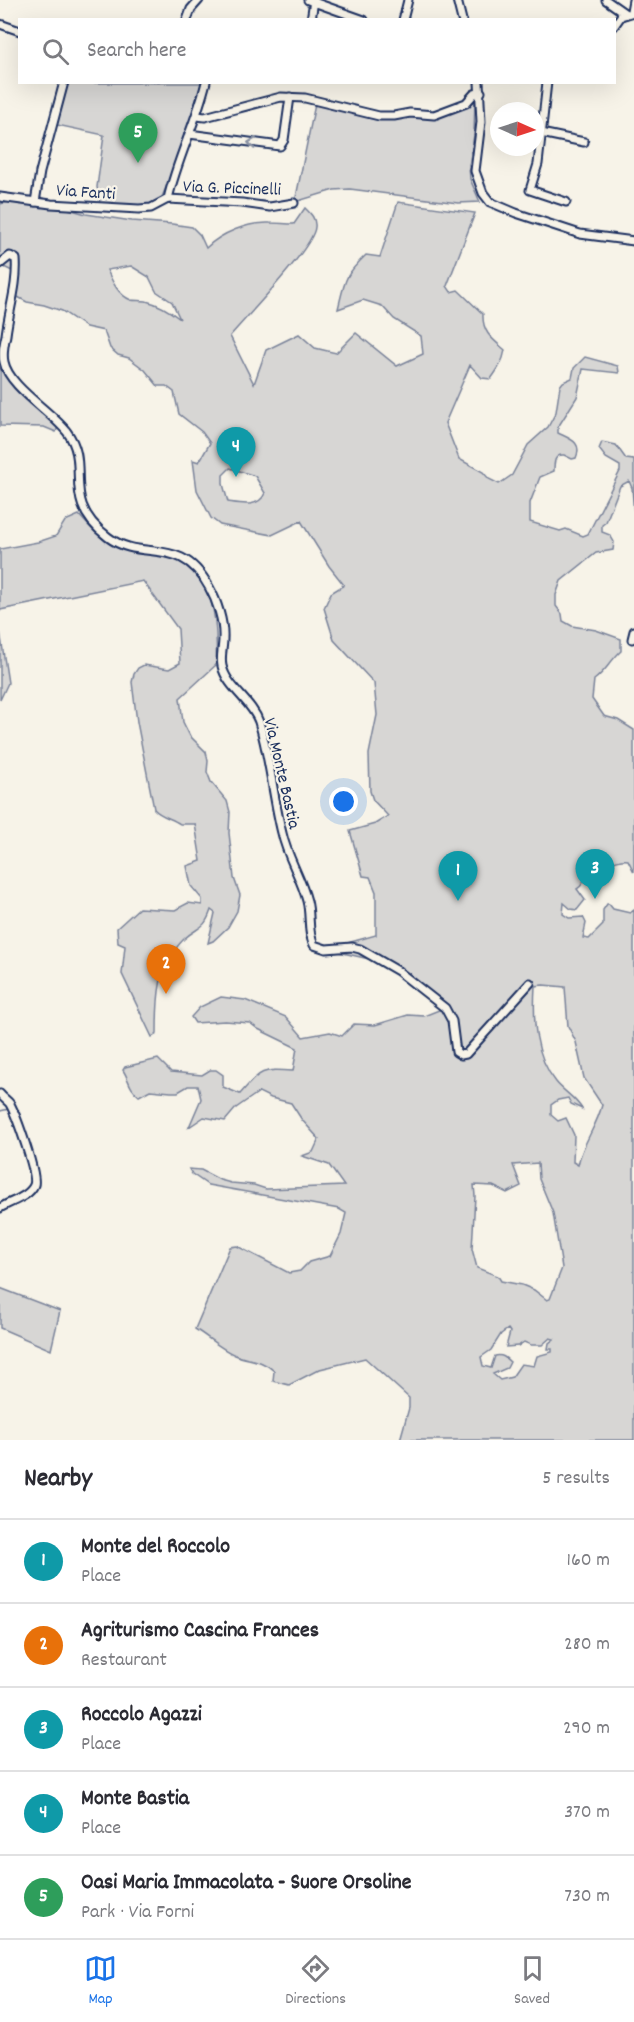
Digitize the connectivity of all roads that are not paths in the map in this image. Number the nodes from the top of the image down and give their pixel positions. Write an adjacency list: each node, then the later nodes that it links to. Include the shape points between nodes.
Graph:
1 (198, 0): 8 (street)
2 (312, 0): 9 (street); 10 (street)
3 (408, 0): 11 (street)
4 (458, 0): 12 (street)
5 (606, 0): 7 (street)
6 (633, 0): 7 (street)
7 (630, 12): 14 (street)
8 (188, 18)
9 (311, 18)
10 (359, 18)
11 (404, 18)
12 (462, 18)
13 (0, 24): 15 (street)
14 (616, 25)
15 (18, 30)
16 (63, 84): 30 (street)
17 (205, 84): 23 (street)
18 (479, 84): 20 (street)
19 (547, 84): 22 (street)
20 (481, 92): 21 (street, via 466,103 434,115 370,114); 33 (street, via 475,171 490,202 580,234)
21 (290, 97): 23 (street); 24 (street, one-way to 24, via 280,146)
22 (544, 102)
23 (197, 116): 24 (street)
24 (189, 134): 29 (street)
25 (544, 136): 26 (street)
26 (584, 142)
27 (538, 156): 31 (street, via 530,190)
28 (0, 197): 30 (street, Via Fanti)
29 (168, 199): 30 (street, Via Fanti, via 139,209); 32 (street, Via G. Piccinelli, via 270,207)
30 (36, 202)
31 (566, 202)
32 (294, 203)
33 (634, 241)
34 (0, 264): 35 (street, Via Monte Bastia, via 10,256 15,258 3,353 6,368 22,390 67,432 74,446 81,504 88,517 116,542 175,554 193,565 209,587 221,617 222,665 226,676 258,719 282,834 301,880 314,945 360,949 398,971 445,1008 452,1021 456,1052 461,1055)
35 (531, 983)
36 (0, 1094): 37 (street, via 14,1114 35,1183 28,1194)
37 (0, 1208)

